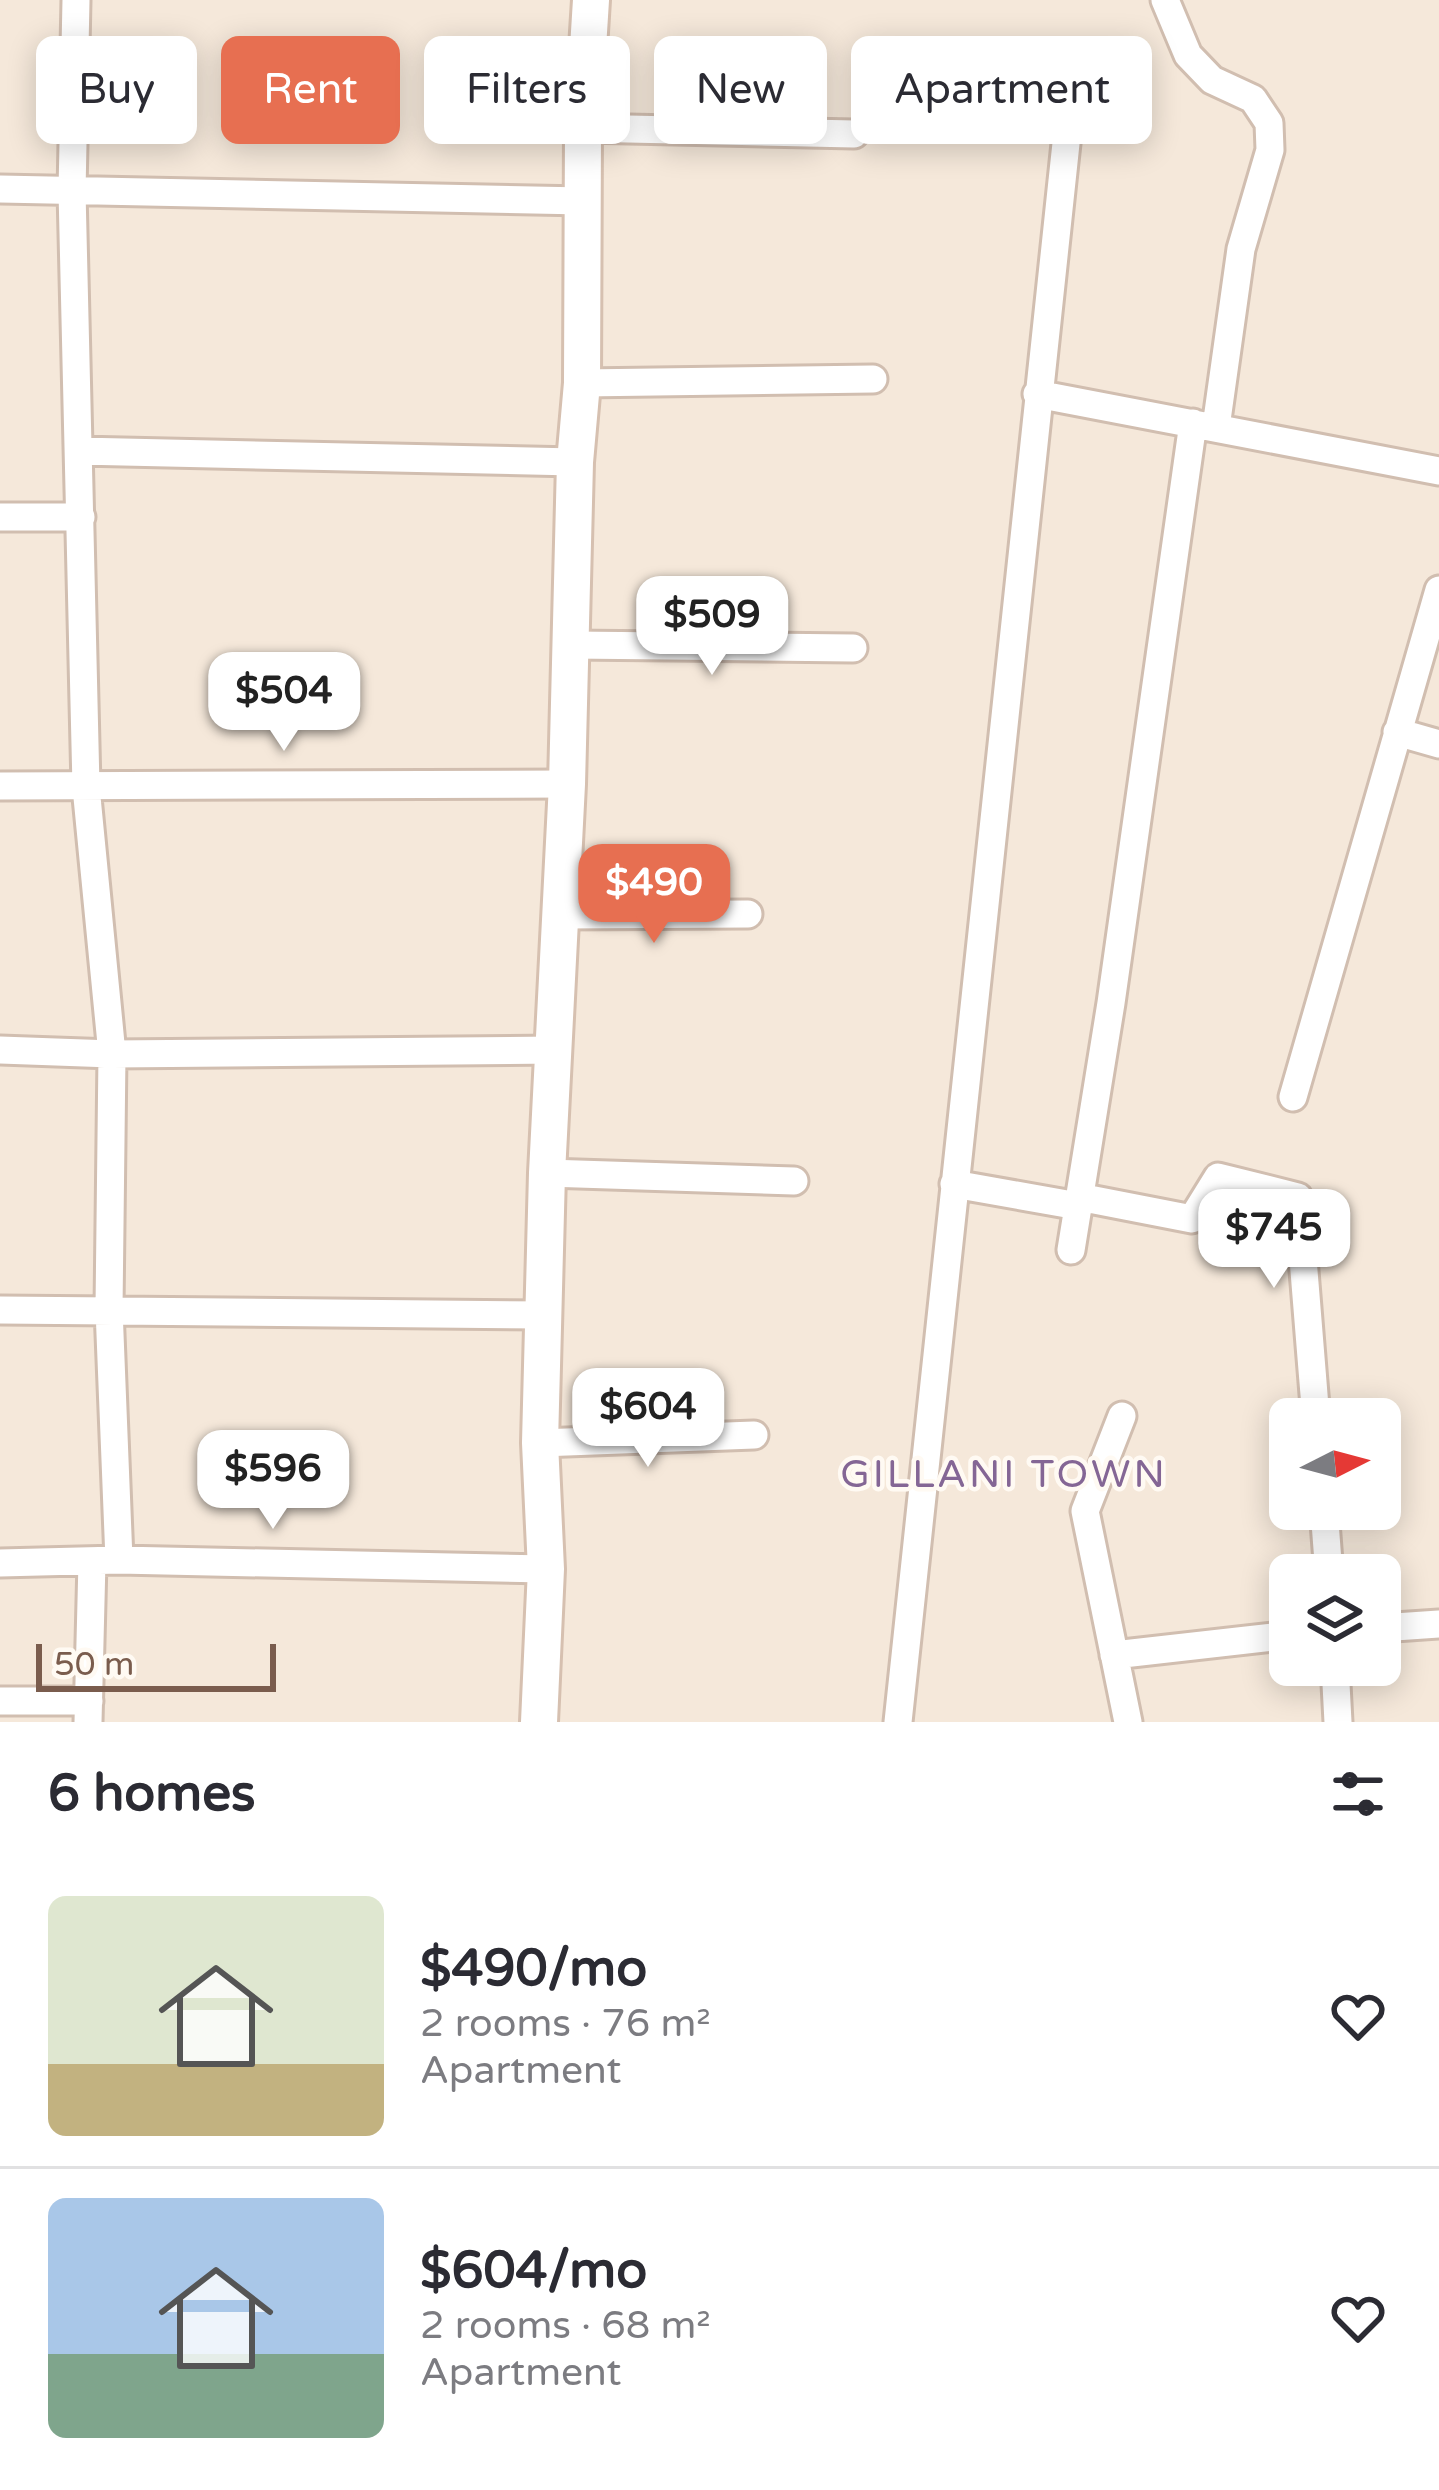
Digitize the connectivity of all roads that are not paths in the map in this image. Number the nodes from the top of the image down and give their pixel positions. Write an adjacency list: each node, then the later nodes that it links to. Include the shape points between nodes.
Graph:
1 (76, 0): 10 (street)
2 (591, 0): 4 (street)
3 (1165, 0): 15 (street, via 1188,55 1212,80 1253,98 1269,123 1270,150 1240,249)
4 (589, 36)
5 (630, 129): 6 (street)
6 (851, 134)
7 (584, 144): 11 (street)
8 (1066, 144): 14 (street)
9 (0, 190): 10 (street)
10 (72, 191): 11 (street); 16 (street)
11 (584, 201): 13 (street)
12 (873, 379): 13 (street)
13 (582, 383): 17 (street)
14 (1037, 394): 15 (street); 37 (street)
15 (1204, 425): 18 (street); 38 (street)
16 (79, 451): 17 (street); 20 (street)
17 (575, 462): 22 (street)
18 (1439, 471)
19 (0, 517): 20 (street)
20 (81, 517): 28 (street)
21 (1439, 590): 24 (street)
22 (572, 645): 23 (street); 26 (street)
23 (853, 648)
24 (1397, 732): 25 (street); 34 (street)
25 (1439, 744)
26 (567, 784): 28 (street); 30 (street)
27 (0, 786): 28 (street)
28 (86, 788): 33 (street)
29 (748, 914): 30 (street)
30 (560, 915): 32 (street)
31 (0, 1050): 33 (street)
32 (556, 1050): 33 (street); 35 (street)
33 (112, 1054): 40 (street)
34 (1293, 1097)
35 (547, 1172): 36 (street); 42 (street)
36 (794, 1181)
37 (954, 1184): 38 (street); 58 (street)
38 (1079, 1202): 39 (street); 43 (street, via 1192,1219 1218,1177 1298,1197)
39 (1071, 1250)
40 (109, 1309): 41 (street); 42 (street); 47 (street)
41 (0, 1310)
42 (545, 1315): 46 (street)
43 (1314, 1398)
44 (1122, 1416): 53 (street, via 1085,1511)
45 (754, 1435): 46 (street)
46 (540, 1443): 49 (street)
47 (106, 1560): 48 (street); 49 (street); 56 (street)
48 (0, 1563)
49 (546, 1569): 57 (street)
50 (1439, 1624): 51 (street)
51 (1401, 1627)
52 (1269, 1637): 53 (street)
53 (1114, 1655): 59 (street)
54 (1336, 1686): 60 (street)
55 (0, 1701): 56 (street)
56 (88, 1712)
57 (539, 1722)
58 (898, 1722)
59 (1128, 1722)
60 (1338, 1722)

